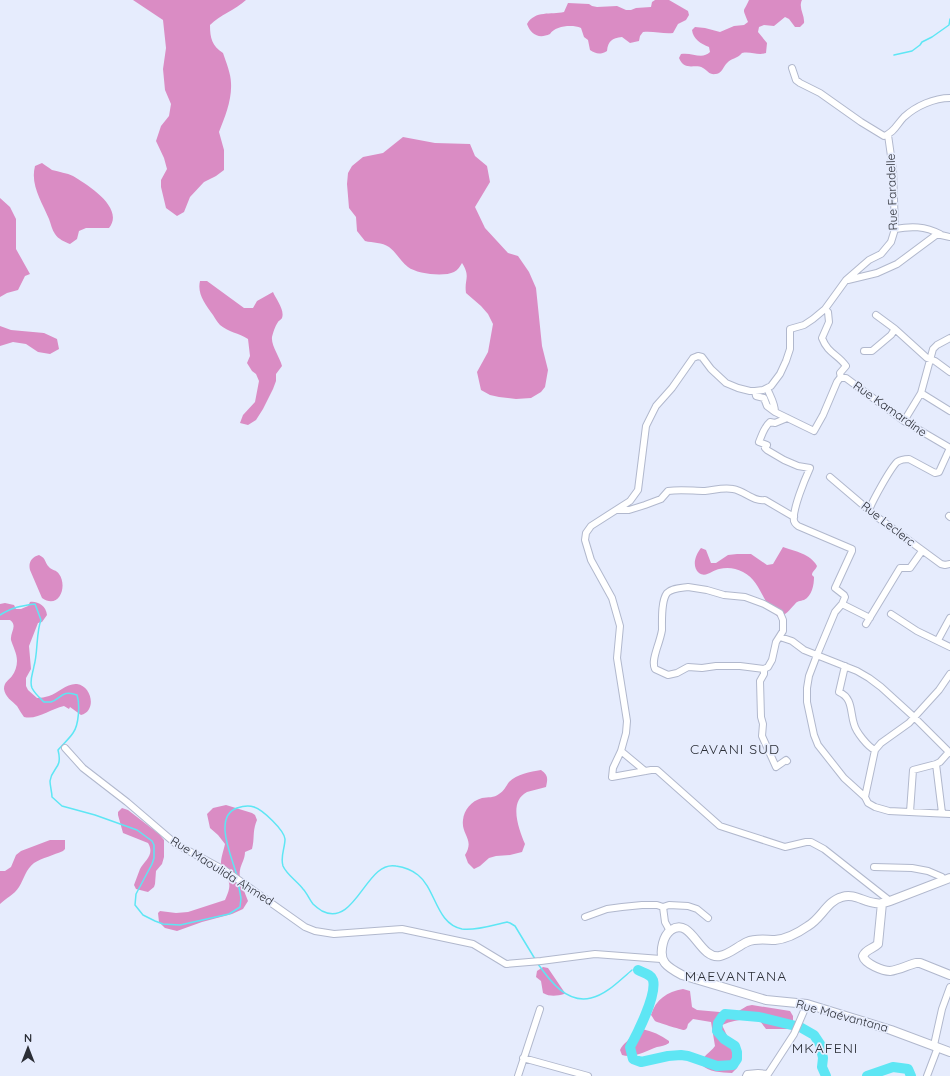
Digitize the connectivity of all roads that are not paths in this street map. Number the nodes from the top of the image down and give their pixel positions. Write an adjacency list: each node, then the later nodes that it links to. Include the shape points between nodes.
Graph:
1 (792, 68): 3 (street, via 796,80 800,83 881,135)
2 (950, 98): 3 (street, via 934,100 914,110)
3 (888, 135): 4 (street, Rue Faradelle, via 893,170)
4 (895, 229): 5 (street, via 912,226); 7 (street, Rue Faradelle, via 891,242 881,254 869,260)
5 (941, 235): 6 (street); 7 (street, via 930,239 897,264 876,273)
6 (950, 238)
7 (846, 280): 8 (street, Rue Faradelle)
8 (825, 309): 15 (street, via 829,322 822,338 826,348 846,366 840,373); 16 (street, Rue Faradelle, via 813,319 790,329 788,356 780,374)
9 (876, 315): 10 (street)
10 (895, 329): 12 (street, via 872,351); 13 (street)
11 (950, 338): 13 (street, via 933,349)
12 (864, 351)
13 (930, 359): 14 (street); 18 (street)
14 (950, 372)
15 (841, 378): 21 (street, Rue Kamardine, via 814,432); 22 (street, Rue Kamardine, via 846,378)
16 (767, 388): 17 (street); 20 (street)
17 (755, 391): 20 (street, via 756,396 764,398 767,406); 25 (street, via 726,383 702,357 693,358 650,417 646,426 638,490 630,502)
18 (921, 393): 19 (street); 22 (street)
19 (950, 411)
20 (775, 412): 21 (street)
21 (787, 418): 27 (street, via 767,424 759,442 784,460 810,468)
22 (904, 421): 23 (street, Rue Kamardine)
23 (950, 448): 26 (street, via 939,472 935,473 909,459 897,462)
24 (830, 477): 26 (street, Rue Leclerc)
25 (618, 510): 27 (street, via 629,510 645,505 662,498 668,491 725,488 741,491 760,501 765,500); 45 (street, via 591,526 585,540 591,560 612,598 620,626 618,658 627,721)
26 (869, 510): 28 (street, Rue Leclerc)
27 (794, 517): 30 (street, via 798,526 852,549 835,588 845,596)
28 (922, 551): 29 (street, Rue Leclerc, via 941,564); 32 (street, via 910,568 900,568)
29 (950, 564)
30 (842, 604): 32 (street); 38 (street, via 835,612)
31 (891, 614): 36 (street, via 917,631)
32 (870, 618): 34 (street)
33 (950, 618): 36 (street)
34 (866, 624)
35 (780, 637): 38 (street, via 792,640 804,650); 40 (street, via 776,642 772,660); 40 (street, via 784,625 780,613 764,604 745,597 688,587 666,594 660,639 653,665 655,669 668,675 688,667 740,666)
36 (938, 640): 37 (street)
37 (950, 647)
38 (816, 655): 39 (street); 50 (street, via 807,688 807,702 814,736 844,778)
39 (846, 666): 42 (street, via 881,687); 44 (street, via 839,692 848,698 855,728)
40 (764, 669): 47 (street, via 760,681 762,736 776,767)
41 (950, 674): 42 (street)
42 (914, 717): 44 (street, via 909,724); 46 (street)
43 (65, 748): 61 (street, Rue Maoulida Ahmed, via 83,768 176,844 226,871 305,927 315,931 334,934 402,929 473,944 506,964 595,954)
44 (875, 750): 50 (street)
45 (620, 751): 49 (street); 49 (street, via 612,777)
46 (949, 753): 48 (street)
47 (787, 761)
48 (936, 764): 51 (street, via 913,770); 52 (street)
49 (645, 770): 56 (street, via 657,770 662,773 720,826 785,847 811,842 824,849)
50 (864, 797): 51 (street, via 875,807)
51 (910, 812): 52 (street)
52 (942, 813): 53 (street)
53 (950, 814)
54 (874, 867): 55 (street, via 912,868)
55 (947, 879): 56 (street)
56 (886, 902): 60 (street, via 874,903 856,897 841,897 810,925 788,938 759,939 721,956 709,954 690,932 683,928); 62 (street, via 878,944 868,950 863,956 864,959 888,971 920,963)
57 (663, 907): 58 (street, via 622,907); 59 (street, via 688,906); 60 (street, via 665,922)
58 (584, 917)
59 (708, 918)
60 (670, 930): 61 (street, via 661,949)
61 (662, 959): 64 (street, Rue Maévantana, via 670,968 682,975 766,1000)
62 (950, 975)
63 (950, 987): 66 (street, via 942,1009)
64 (807, 1004): 66 (street, Rue Maévantana); 70 (street, via 800,1023)
65 (540, 1009): 68 (street)
66 (936, 1046): 67 (street, Rue Maévantana); 73 (street)
67 (950, 1052)
68 (523, 1058): 71 (street); 72 (street)
69 (745, 1075): 70 (street)
70 (771, 1075)
71 (518, 1076)
72 (588, 1076)
73 (927, 1076)

